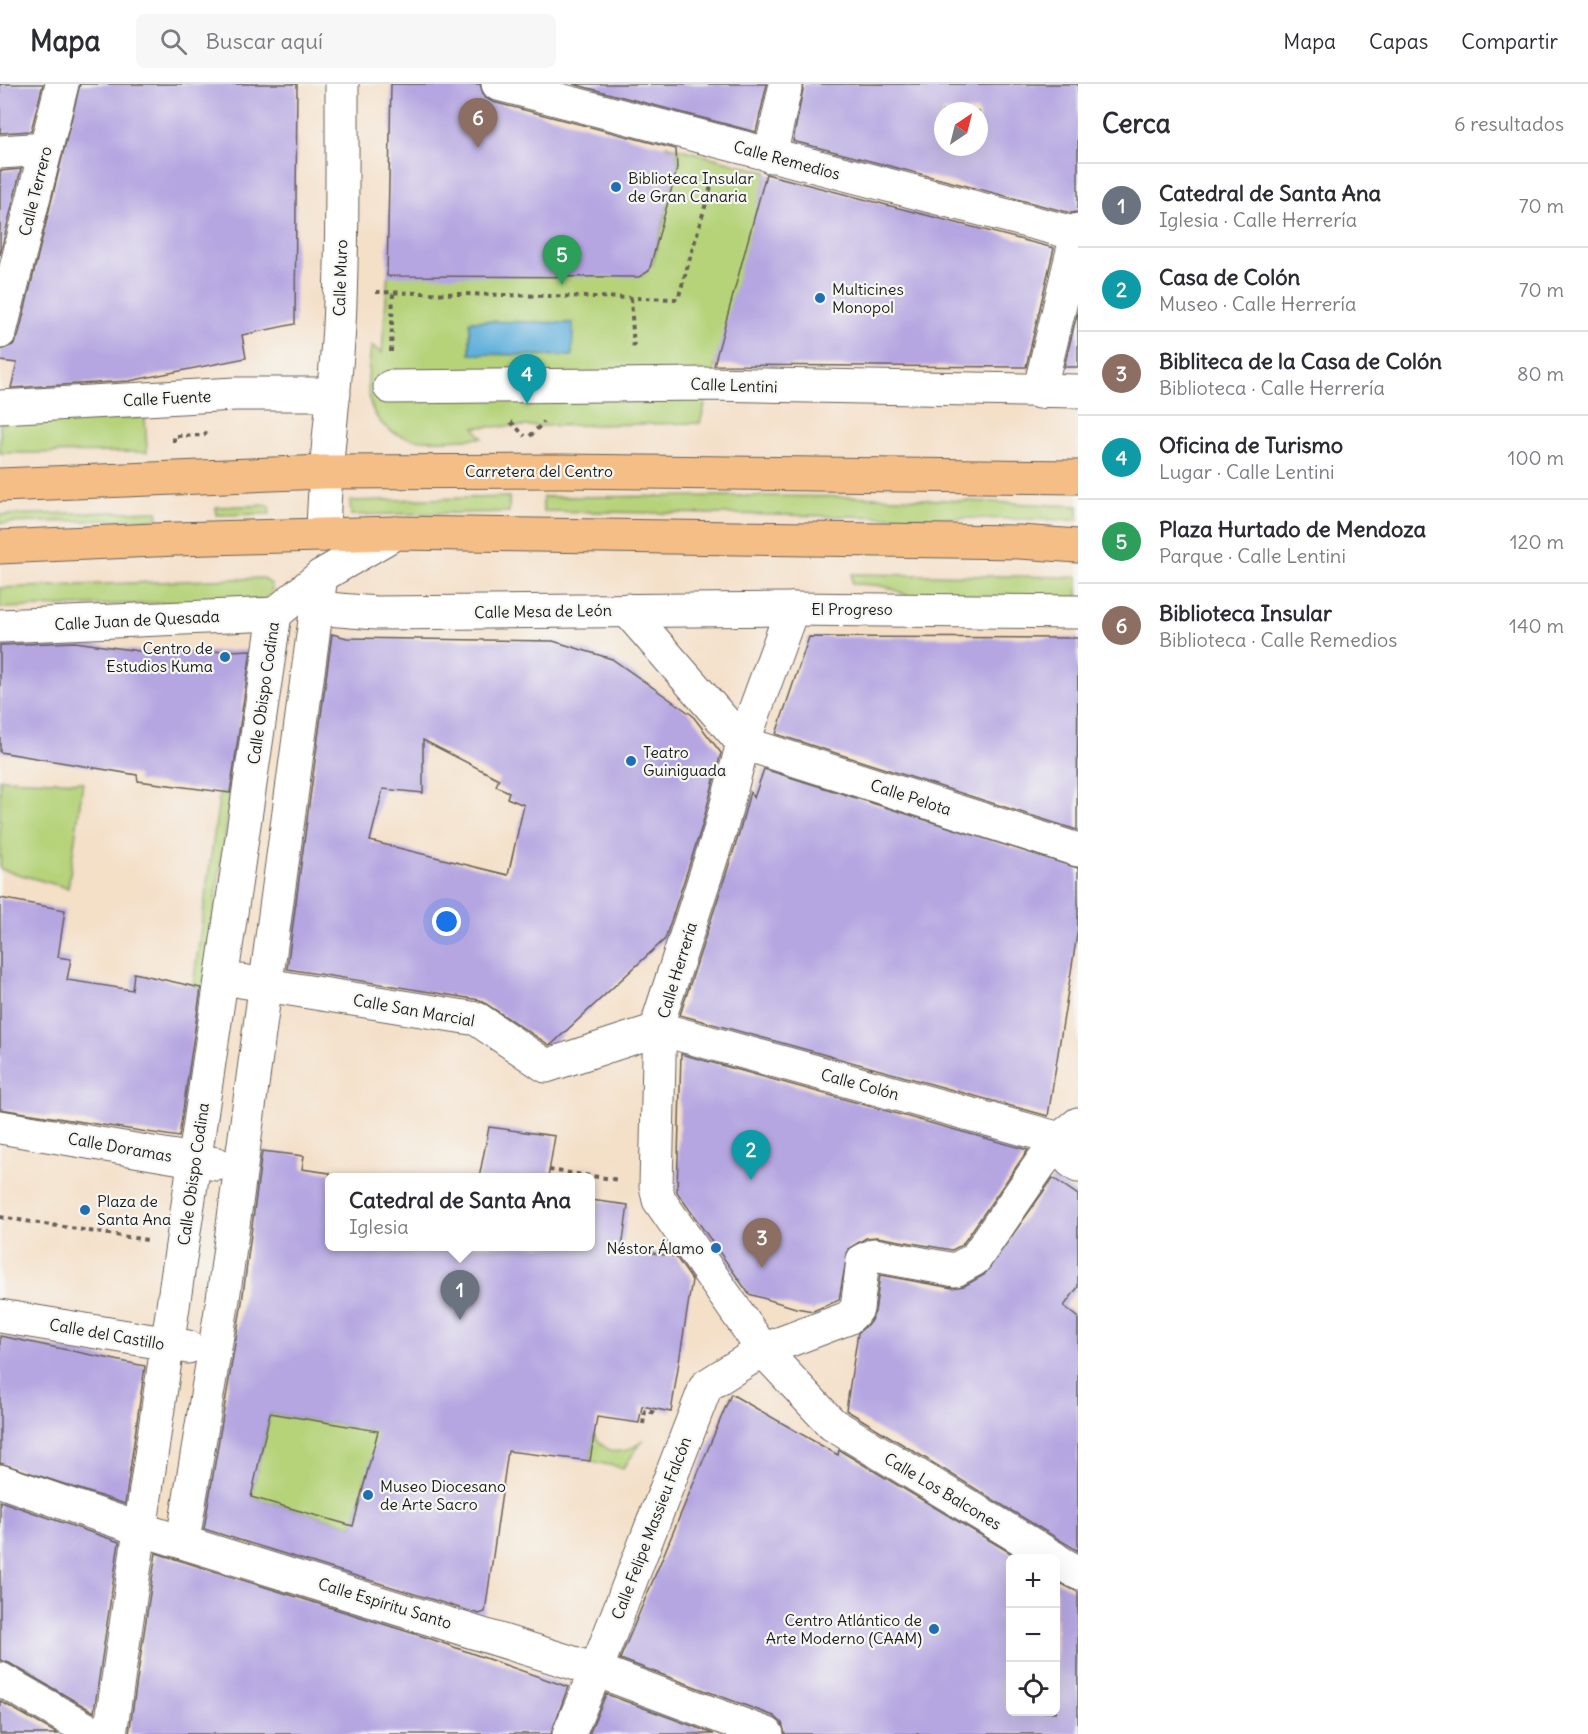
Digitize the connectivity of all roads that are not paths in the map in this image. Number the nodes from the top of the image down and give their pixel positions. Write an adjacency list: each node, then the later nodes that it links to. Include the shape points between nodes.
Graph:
1 (62, 84): 5 (street, Calle Terrero)
2 (342, 84): 13 (street, Calle Muro, via 342,264)
3 (498, 84): 7 (street, Calle Remedios)
4 (786, 84): 7 (street)
5 (46, 149): 6 (street); 9 (street, Calle Terrero)
6 (0, 152)
7 (770, 156): 8 (street, Calle Remedios)
8 (1077, 232): 11 (street)
9 (0, 332)
10 (390, 387): 11 (street, Calle Lentini, via 635,384)
11 (1039, 392): 12 (street, Calle Lentini)
12 (1078, 392)
13 (334, 394): 14 (street, Calle Fuente, via 235,394); 15 (street, Calle Muro)
14 (0, 407)
15 (324, 472): 16 (main road, Carretera del Centro); 17 (main road, Carretera del Centro); 19 (street, Calle Muro)
16 (1078, 477)
17 (0, 485)
18 (394, 533): 19 (main road); 20 (main road); 22 (street)
19 (323, 535): 21 (main road)
20 (1078, 546)
21 (0, 547)
22 (321, 576): 23 (street); 27 (street)
23 (315, 608): 25 (street, Calle Mesa de León, via 376,613); 32 (street)
24 (792, 609): 25 (street, El Progreso); 26 (street, El Progreso); 29 (street, Calle Herrería)
25 (627, 610): 29 (street, Calle Mesa de León)
26 (1078, 612)
27 (275, 614): 28 (street, Calle Juan de Quesada); 31 (street, Calle Obispo Codina)
28 (0, 626)
29 (743, 743): 30 (street, Calle Pelota); 33 (street, Calle Herrería, via 720,831 660,1016)
30 (1078, 850)
31 (222, 978): 32 (street, Calle San Marcial); 36 (street, Calle Obispo Codina)
32 (264, 985): 33 (street, Calle San Marcial, via 477,1019 546,1066); 38 (street)
33 (660, 1029): 35 (street, Calle Colón); 41 (street, Calle Herrería, via 659,1200)
34 (0, 1127): 36 (street, Calle Doramas)
35 (1069, 1131): 37 (street, via 1070,1160); 41 (street, via 975,1259 955,1270 874,1255 863,1260 857,1309 848,1318)
36 (195, 1160): 38 (street, Calle Doramas); 40 (street, Calle Obispo Codina)
37 (1078, 1166)
38 (240, 1167): 42 (street)
39 (0, 1316): 40 (street, Calle del Castillo)
40 (168, 1344): 42 (street, Calle del Castillo); 45 (street, Calle Obispo Codina)
41 (763, 1350): 43 (street, Calle Herrería); 50 (street, Calle Felipe Massieu Falcón, via 706,1386)
42 (214, 1351): 46 (street)
43 (832, 1424): 47 (street, Calle Los Balcones)
44 (0, 1481): 45 (street, Calle Espíritu Santo)
45 (140, 1529): 46 (street, Calle Espíritu Santo); 53 (street, Calle Obispo Codina)
46 (183, 1540): 50 (street, Calle Espíritu Santo)
47 (1047, 1554)
48 (1060, 1562): 49 (street, Calle Los Balcones)
49 (1078, 1573)
50 (596, 1670): 54 (street, Calle Felipe Massieu Falcón); 55 (street, Calle Espíritu Santo)
51 (0, 1679): 52 (street)
52 (95, 1734)
53 (110, 1734)
54 (569, 1734)
55 (767, 1734)

